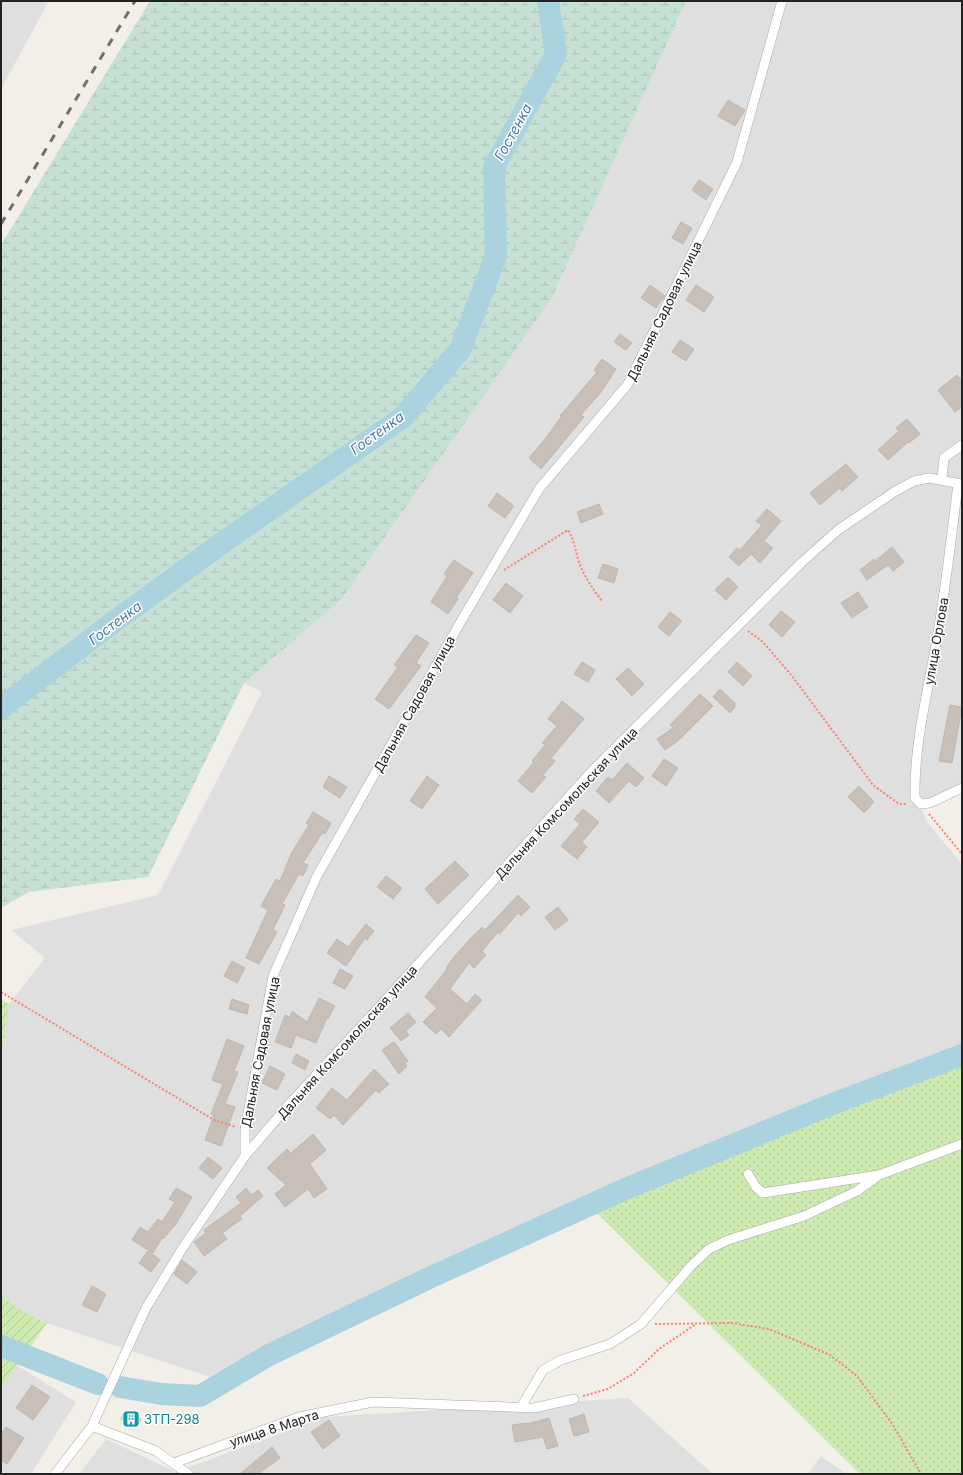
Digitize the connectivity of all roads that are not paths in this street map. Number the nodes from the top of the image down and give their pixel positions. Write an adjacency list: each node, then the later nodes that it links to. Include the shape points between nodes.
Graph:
1 (782, 1): 8 (street, Дальняя Садовая улица, via 737,162 628,384 539,489 317,876 273,976 245,1130)
2 (962, 445): 3 (street, via 944,458)
3 (942, 479): 4 (street, улица Орлова); 5 (street, улица Орлова)
4 (914, 481): 8 (street, Дальняя Комсомольская улица, via 838,530 801,563 592,771 293,1100)
5 (960, 484): 6 (street, улица Орлова, via 948,577 919,733 914,780 918,801 930,803)
6 (962, 788)
7 (962, 1144): 10 (street)
8 (246, 1156): 13 (street, via 182,1249 146,1308)
9 (748, 1174): 10 (street, via 763,1193)
10 (878, 1175): 12 (street, via 857,1191 804,1216 728,1240 709,1249 641,1324 610,1344 561,1360 542,1370)
11 (574, 1399): 12 (street, улица 8 Марта, via 534,1408)
12 (521, 1407): 14 (street, улица 8 Марта, via 372,1402 299,1417)
13 (92, 1426): 14 (street, via 156,1451); 15 (street)
14 (174, 1463): 16 (street)
15 (55, 1474)
16 (188, 1474)

